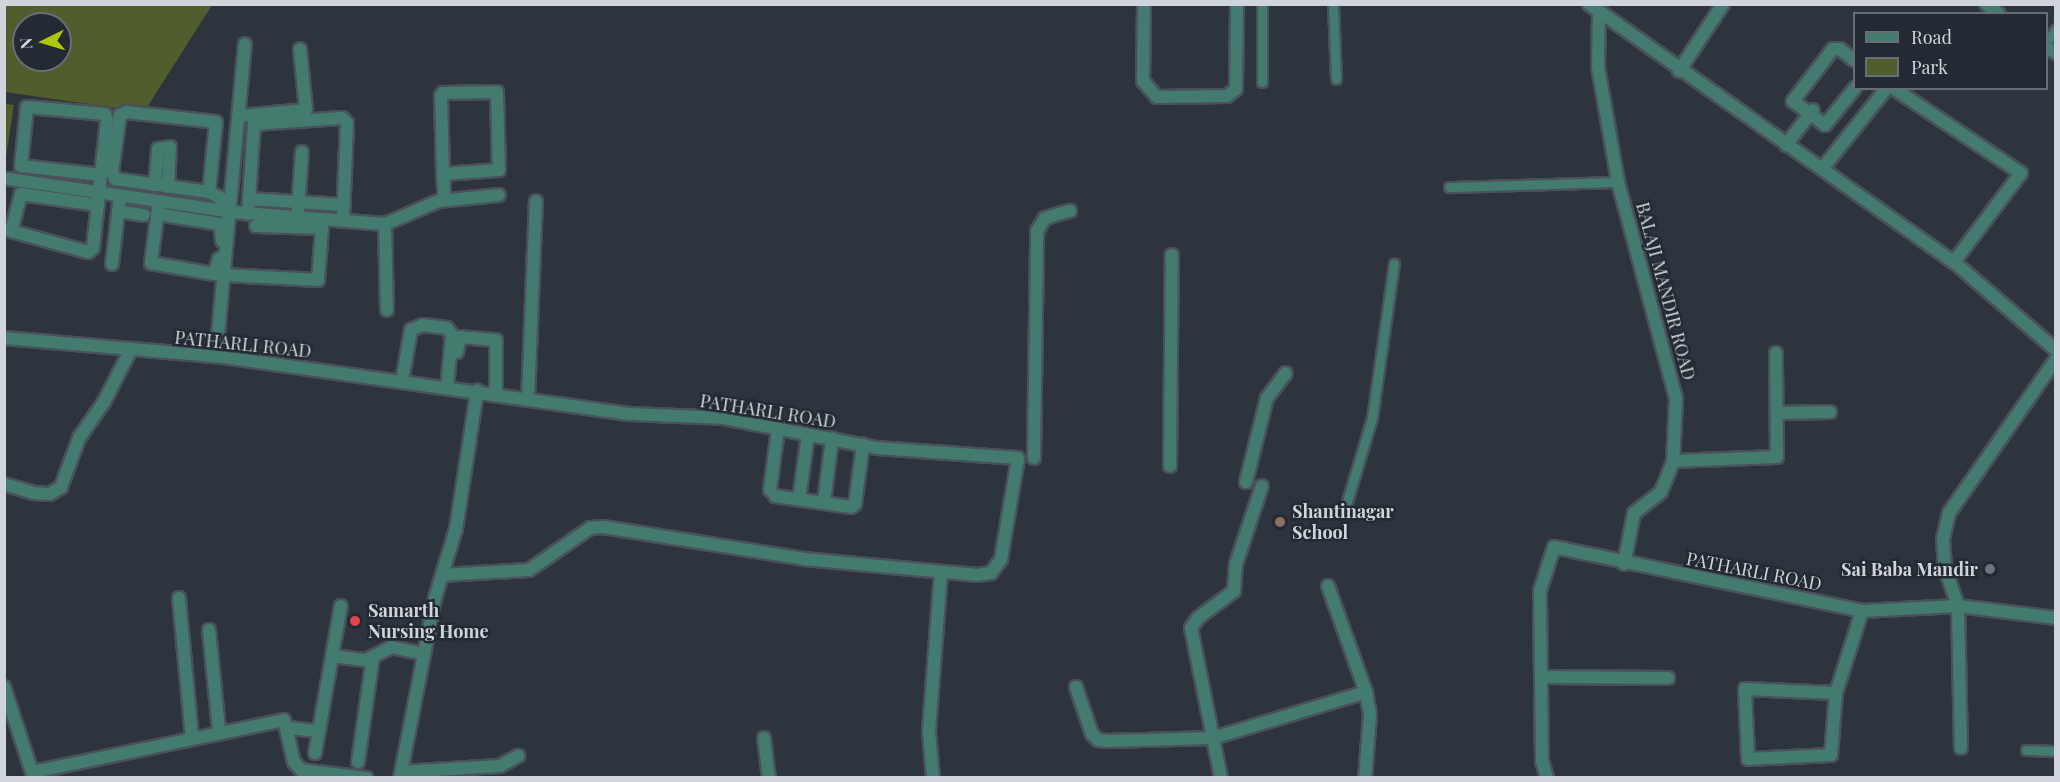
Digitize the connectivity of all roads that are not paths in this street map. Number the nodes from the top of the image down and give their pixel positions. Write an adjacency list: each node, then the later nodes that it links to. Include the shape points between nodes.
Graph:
1 (1144, 4): 2 (street, via 1143,81 1157,97 1227,96 1236,89)
2 (1237, 4)
3 (1262, 4): 12 (lane)
4 (1333, 4): 11 (lane)
5 (1724, 4): 10 (street)
6 (1594, 8): 10 (street); 24 (street, BALAJI MANDIR ROAD, via 1598,67)
7 (245, 44): 17 (street)
8 (300, 49): 17 (street, via 306,110)
9 (1853, 59): 16 (street, via 1840,49 1833,49 1794,98)
10 (1679, 71): 18 (street)
11 (1336, 79)
12 (1262, 82)
13 (1853, 90): 16 (street, via 1828,123 1821,124)
14 (1885, 90): 20 (street)
15 (1896, 90): 49 (street, via 2021,173)
16 (1812, 112): 18 (street)
17 (239, 116): 40 (street)
18 (1786, 145): 20 (street)
19 (302, 152): 35 (street)
20 (1822, 169): 49 (street)
21 (443, 174): 21 (street, via 443,93 497,92 499,170); 33 (street)
22 (101, 175): 22 (street, via 105,114 27,107 21,166); 31 (street)
23 (9, 179): 31 (street)
24 (1617, 182): 26 (lane); 73 (street, BALAJI MANDIR ROAD, via 1676,399)
25 (155, 185): 27 (street); 27 (street, via 158,149 170,147); 28 (street, via 112,176 122,112 216,122)
26 (1449, 186)
27 (168, 187): 28 (street)
28 (209, 192): 40 (street, via 219,196)
29 (499, 195): 33 (street)
30 (120, 196): 31 (street); 37 (street); 38 (street)
31 (99, 199): 31 (street, via 93,248 88,252 11,231 21,194)
32 (249, 199): 35 (street); 36 (street, via 254,124 342,118 347,123); 42 (street)
33 (444, 200): 46 (street)
34 (536, 201): 65 (street)
35 (299, 202): 36 (street); 44 (street)
36 (344, 205): 45 (street)
37 (158, 208): 41 (street); 41 (street, via 151,263 216,273 223,226)
38 (118, 211): 43 (street); 50 (street)
39 (1070, 211): 72 (street, via 1046,218 1037,231)
40 (232, 212): 41 (street); 42 (street); 52 (street)
41 (190, 213)
42 (248, 214): 44 (street)
43 (144, 215)
44 (291, 219): 45 (street); 47 (street); 52 (street, via 322,228 318,280)
45 (343, 220): 46 (street)
46 (385, 224): 53 (street)
47 (256, 226)
48 (1172, 255): 74 (street)
49 (1954, 262): 55 (street)
50 (112, 264)
51 (1394, 264): 80 (lane, via 1372,418)
52 (225, 275): 58 (street)
53 (387, 310)
54 (4, 338): 56 (street, PATHARLI ROAD)
55 (2055, 350)
56 (130, 351): 58 (street, PATHARLI ROAD); 76 (street, via 104,402 79,438 61,487 50,494)
57 (1776, 353): 67 (street)
58 (216, 356): 61 (street, PATHARLI ROAD)
59 (2055, 359): 87 (street, via 1949,513 1942,539 1945,568)
60 (1286, 373): 75 (street, via 1267,398)
61 (402, 381): 62 (street, PATHARLI ROAD); 62 (street, via 411,330 423,325 447,328 452,335)
62 (450, 388): 63 (street, PATHARLI ROAD); 64 (street, via 458,339 493,339 498,344)
63 (477, 391): 64 (street, PATHARLI ROAD); 83 (street, via 456,529)
64 (496, 394): 65 (street, PATHARLI ROAD)
65 (528, 399): 68 (street, PATHARLI ROAD, via 629,414 724,418)
66 (1830, 412): 67 (street)
67 (1777, 413): 73 (street, via 1777,453 1773,459)
68 (778, 429): 69 (street, PATHARLI ROAD); 78 (street, via 772,493)
69 (808, 435): 70 (street, PATHARLI ROAD); 78 (street)
70 (832, 440): 71 (street, PATHARLI ROAD); 79 (street)
71 (863, 445): 79 (street, via 855,504 851,507); 82 (street, PATHARLI ROAD, via 1018,458 998,567 977,575)
72 (1034, 458)
73 (1673, 461): 81 (street, BALAJI MANDIR ROAD, via 1661,492 1634,513)
74 (1170, 466)
75 (1246, 482)
76 (4, 484)
77 (1262, 486): 105 (street, via 1236,564 1234,591 1198,618 1191,628)
78 (799, 499): 79 (street)
79 (824, 502)
80 (1346, 505)
81 (1624, 564): 88 (street, PATHARLI ROAD); 94 (street, PATHARLI ROAD, via 1554,547 1540,591)
82 (941, 572): 83 (street, via 804,558 603,527 590,528 529,570); 116 (street, via 929,731)
83 (442, 575): 91 (street)
84 (1328, 586): 98 (street)
85 (179, 598): 103 (street)
86 (341, 606): 92 (street)
87 (1958, 606): 88 (street, PATHARLI ROAD); 89 (street, PATHARLI ROAD); 106 (street)
88 (1862, 611): 99 (street)
89 (2055, 618)
90 (209, 630): 101 (street)
91 (423, 654): 93 (street, via 391,647); 113 (street)
92 (332, 656): 93 (street, via 361,661); 102 (street)
93 (373, 657): 111 (street)
94 (1541, 676): 95 (street); 119 (street, via 1542,761)
95 (1668, 678)
96 (4, 687): 112 (street)
97 (1076, 687): 105 (street, via 1098,740)
98 (1366, 692): 105 (street); 118 (street, via 1370,716)
99 (1836, 693): 99 (street, via 1831,755 1748,759 1745,689)
100 (289, 728): 101 (street, via 284,720); 102 (street); 114 (street, via 294,762 301,770)
101 (219, 730): 103 (street)
102 (319, 730): 109 (street)
103 (192, 737): 112 (street)
104 (764, 738): 115 (street)
105 (1213, 738): 117 (street)
106 (1960, 748)
107 (2026, 750): 108 (lane)
108 (2055, 751)
109 (315, 753)
110 (518, 756): 113 (street, via 500,766)
111 (357, 762)
112 (34, 775)
113 (400, 775)
114 (367, 777)
115 (769, 777)
116 (933, 777)
117 (1221, 777)
118 (1365, 777)
119 (1547, 777)

